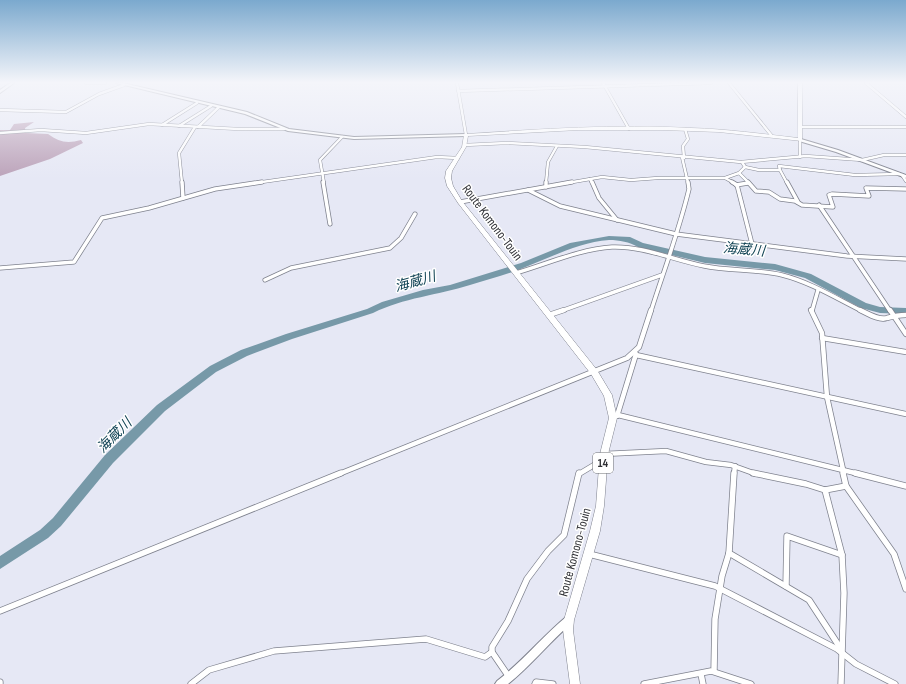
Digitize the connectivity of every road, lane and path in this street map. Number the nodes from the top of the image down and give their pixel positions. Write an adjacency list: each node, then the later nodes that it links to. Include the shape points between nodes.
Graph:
1 (178, 115): 9 (street)
2 (196, 115): 10 (street)
3 (210, 115): 11 (street)
4 (250, 115): 14 (main road)
5 (462, 115): 18 (street)
6 (621, 115): 15 (street)
7 (755, 115): 19 (street)
8 (800, 115): 12 (main road)
9 (162, 125): 10 (street); 17 (street, via 129,126 86,133 41,130)
10 (179, 126): 11 (street)
11 (197, 127): 14 (street); 44 (street, via 179,153)
12 (800, 127): 13 (street); 21 (main road)
13 (906, 127)
14 (284, 129): 20 (main road)
15 (629, 129): 16 (main road); 18 (main road)
16 (685, 129): 19 (main road); 26 (street, via 688,139 683,146)
17 (0, 133)
18 (466, 135): 20 (main road); 22 (main road, Route Komono-Touin / 14)
19 (772, 136): 21 (main road)
20 (342, 137): 33 (street, via 320,160)
21 (800, 140): 25 (street); 28 (main road)
22 (465, 144): 23 (street); 27 (main road, Route Komono-Touin / 14)
23 (557, 146): 26 (street, via 627,150); 41 (street, via 548,162)
24 (906, 155): 28 (street, via 884,155)
25 (800, 156): 28 (street); 29 (street)
26 (683, 157): 29 (street); 37 (street)
27 (458, 158): 33 (street, via 437,157); 45 (main road, Route Komono-Touin / 14, via 449,171 448,178)
28 (864, 160): 34 (main road)
29 (742, 162): 30 (street)
30 (745, 167): 31 (street); 32 (street)
31 (780, 170): 34 (street, via 779,166 854,175); 46 (street)
32 (739, 173): 35 (street); 39 (street)
33 (321, 174): 44 (street, via 215,189); 50 (street)
34 (902, 175): 38 (street)
35 (725, 178): 37 (street); 40 (street)
36 (590, 179): 37 (street, via 606,176 631,180); 41 (street); 49 (street, via 599,198)
37 (688, 179): 51 (street, via 690,189)
38 (906, 181)
39 (748, 183): 40 (street); 46 (street, via 756,192 769,192 780,198)
40 (736, 185): 52 (street)
41 (546, 187): 43 (street)
42 (906, 189): 47 (street, via 866,188 869,196 832,194 829,195 833,207)
43 (528, 190): 45 (street); 49 (street, via 560,206)
44 (183, 198): 56 (street, via 102,218 74,262)
45 (460, 202): 57 (main road, Route Komono-Touin / 14)
46 (798, 202): 47 (street, via 802,205)
47 (819, 206): 54 (street)
48 (415, 214): 59 (street, via 401,238 390,248 291,268)
49 (618, 220): 51 (street)
50 (330, 224)
51 (676, 234): 52 (street); 53 (street)
52 (752, 244): 54 (street)
53 (670, 255): 57 (street, via 633,248 602,248); 58 (street); 60 (street, via 703,266 781,275)
54 (854, 257): 55 (street); 62 (street)
55 (906, 259)
56 (0, 268)
57 (515, 272): 61 (main road, Route Komono-Touin / 14)
58 (662, 275): 61 (street); 67 (street)
59 (265, 280)
60 (818, 290): 62 (street, via 873,316 886,319); 65 (street, via 811,309)
61 (549, 315): 68 (main road, Route Komono-Touin / 14)
62 (894, 315): 63 (street); 64 (street)
63 (906, 315)
64 (906, 334)
65 (822, 338): 66 (street); 69 (street)
66 (906, 352)
67 (635, 354): 68 (street); 69 (street); 71 (street)
68 (594, 372): 71 (main road, Route Komono-Touin / 14, via 608,395); 84 (street)
69 (827, 397): 70 (street); 74 (street)
70 (906, 414)
71 (615, 417): 72 (main road, Route Komono-Touin / 14); 74 (street)
72 (604, 457): 73 (street, via 666,451 706,462); 79 (main road, Route Komono-Touin / 14, via 600,506); 87 (street, via 579,473 564,535 527,579 508,621 492,647)
73 (735, 466): 77 (street, via 768,478 806,484); 78 (street)
74 (843, 470): 75 (street); 76 (street)
75 (846, 486): 77 (street); 83 (street, via 894,554)
76 (906, 486)
77 (824, 490): 80 (street)
78 (729, 553): 81 (street); 82 (street)
79 (589, 554): 82 (street, via 702,582); 85 (main road, Route Komono-Touin / 14)
80 (842, 555): 81 (street, via 787,536); 86 (street, via 844,593)
81 (786, 586): 86 (street, via 809,600)
82 (720, 589): 86 (street); 88 (street, via 715,619)
83 (906, 589)
84 (0, 611)
85 (569, 620): 90 (main road, via 554,631); 95 (main road, Route Komono-Touin / 14)
86 (841, 651): 99 (street); 100 (street)
87 (492, 652): 90 (street); 91 (street, via 485,657 426,639 274,651 209,670)
88 (714, 671): 89 (street); 98 (street)
89 (701, 674): 96 (street); 97 (street)
90 (509, 678): 92 (main road)
91 (191, 684)
92 (500, 684)
93 (535, 684): 94 (street)
94 (553, 684)
95 (575, 684)
96 (644, 684)
97 (703, 684)
98 (751, 684)
99 (841, 684)
100 (895, 684)

